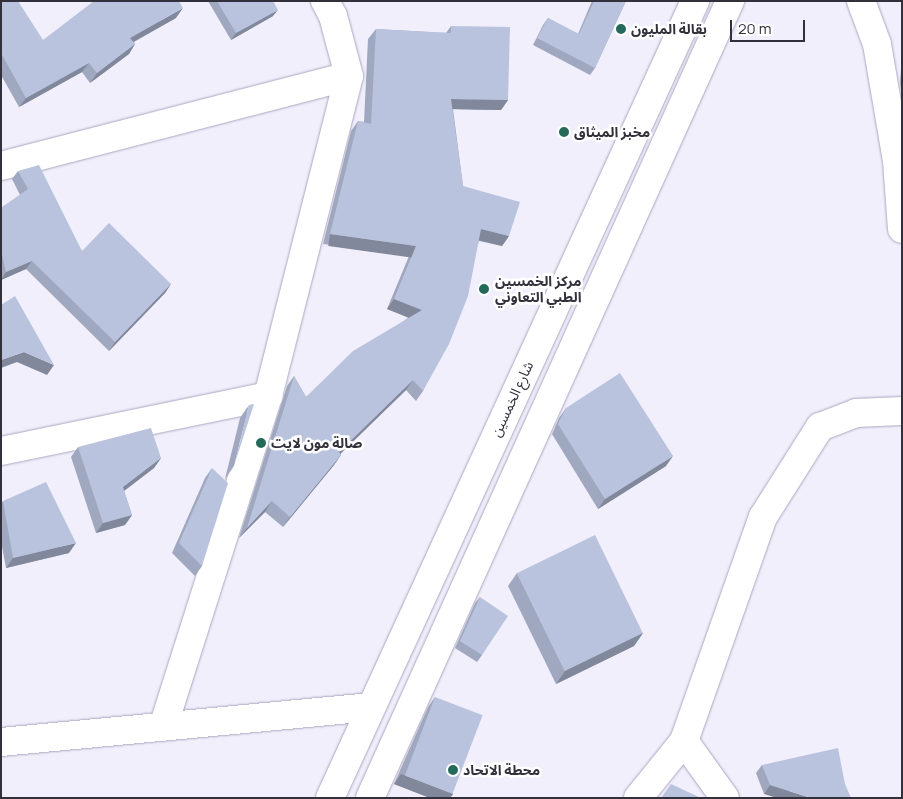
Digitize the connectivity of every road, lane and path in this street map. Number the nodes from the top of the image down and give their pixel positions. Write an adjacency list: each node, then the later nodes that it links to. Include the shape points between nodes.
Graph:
1 (325, 1): 5 (street)
2 (695, 1): 11 (street, شارع الخمسين)
3 (730, 1): 16 (street)
4 (862, 2): 7 (street, via 877,44 897,161)
5 (349, 76): 6 (street); 8 (street)
6 (1, 166)
7 (902, 229)
8 (268, 396): 10 (street); 12 (street)
9 (902, 411): 13 (street, via 856,413 820,427 763,517)
10 (1, 451)
11 (370, 708): 12 (street); 15 (street, شارع الخمسين)
12 (164, 724): 14 (street)
13 (684, 741): 17 (street); 18 (street)
14 (1, 742)
15 (330, 798)
16 (370, 798)
17 (638, 798)
18 (725, 798)

